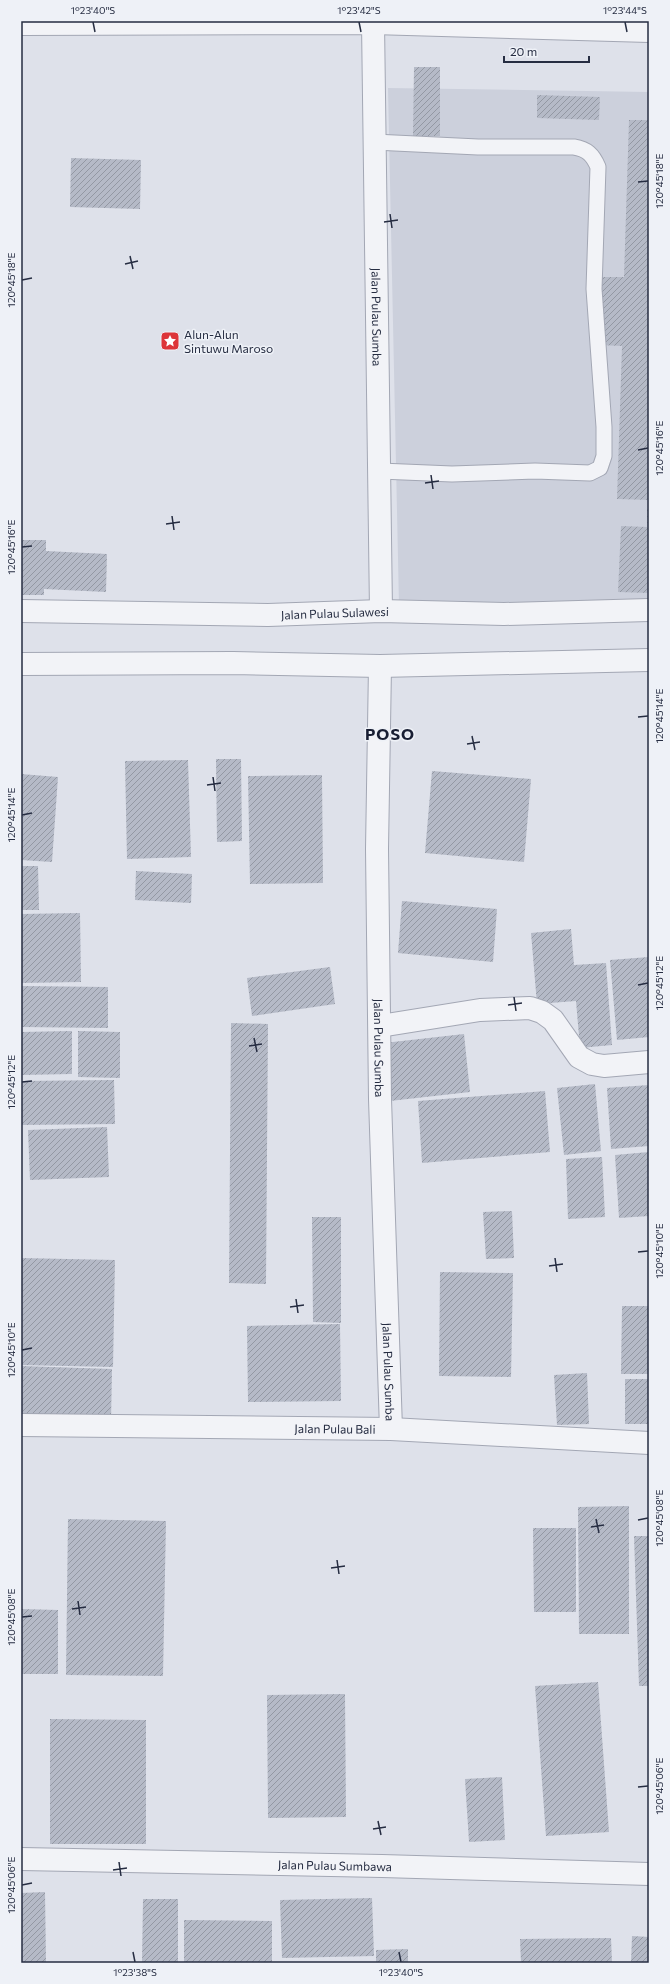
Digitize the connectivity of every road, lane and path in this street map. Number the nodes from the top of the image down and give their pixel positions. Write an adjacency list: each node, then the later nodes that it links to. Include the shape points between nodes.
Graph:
1 (373, 23): 2 (street); 3 (street); 4 (street, Jalan Pulau Sumba)
2 (21, 24)
3 (649, 31)
4 (374, 142): 5 (street, Jalan Pulau Sumba); 5 (lane, via 478,147 574,147 585,149 594,156 598,167 594,289 604,427 604,456 600,468 590,473 535,471 452,474)
5 (380, 471): 8 (street, Jalan Pulau Sumba)
6 (649, 610): 8 (street, Jalan Pulau Sulawesi, via 504,614)
7 (21, 611): 8 (street, Jalan Pulau Sulawesi, via 268,615)
8 (381, 611)
9 (649, 660): 11 (street)
10 (21, 664): 11 (street, via 233,663)
11 (380, 666): 12 (street, Jalan Pulau Sumba, via 377,850)
12 (380, 1026): 13 (street, via 480,1010 530,1008 542,1012 553,1020 579,1057 592,1064 604,1066); 15 (street, Jalan Pulau Sumba)
13 (649, 1062)
14 (21, 1425): 15 (street, Jalan Pulau Bali)
15 (391, 1429): 16 (street, Jalan Pulau Bali)
16 (649, 1443)
17 (21, 1859): 18 (street, Jalan Pulau Sumbawa)
18 (649, 1874)

